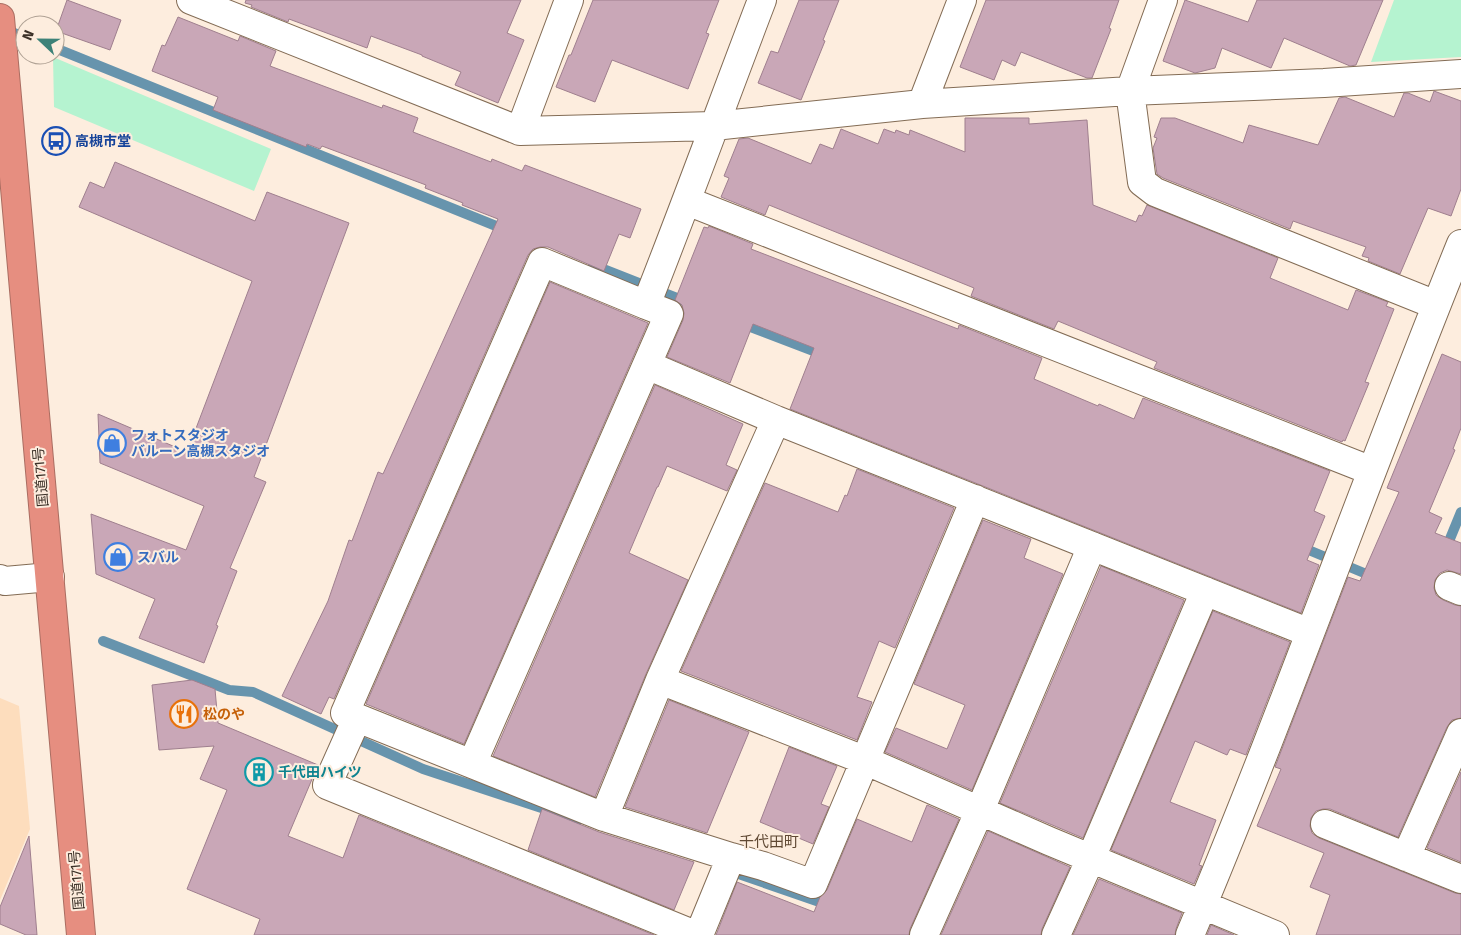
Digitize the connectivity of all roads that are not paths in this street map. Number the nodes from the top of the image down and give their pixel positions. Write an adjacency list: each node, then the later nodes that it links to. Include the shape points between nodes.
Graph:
1 (191, 0): 11 (street)
2 (569, 0): 11 (street)
3 (762, 0): 10 (street)
4 (962, 0): 9 (street)
5 (1163, 0): 8 (street)
6 (0, 18): 21 (highway, 国道171号)
7 (1461, 74): 8 (street)
8 (1130, 91): 9 (street); 15 (street, via 1142,182 1155,192)
9 (922, 104): 10 (street)
10 (714, 126): 11 (street); 12 (street)
11 (520, 131)
12 (687, 201): 14 (street); 18 (street)
13 (1461, 244): 15 (street)
14 (646, 305): 16 (street, via 669,314); 26 (street, via 542,262 345,713)
15 (1436, 306): 18 (street)
16 (647, 365): 17 (street); 29 (street)
17 (776, 420): 19 (street); 25 (street)
18 (1372, 470): 24 (street)
19 (975, 499): 20 (street); 28 (street)
20 (1092, 546): 23 (street); 30 (street)
21 (50, 577): 22 (street); 38 (highway, 国道171号)
22 (0, 579)
23 (1205, 591): 24 (street); 35 (street)
24 (1310, 633): 37 (street)
25 (660, 680): 28 (street); 31 (street)
26 (358, 718): 29 (street); 39 (street, via 327,785)
27 (1461, 733): 34 (street)
28 (864, 760): 30 (street); 33 (street, via 813,884)
29 (472, 764): 31 (street)
30 (980, 810): 35 (street); 41 (street)
31 (604, 818): 33 (street)
32 (1325, 824): 34 (street)
33 (731, 857): 40 (street)
34 (1406, 857): 36 (street)
35 (1090, 858): 37 (street); 42 (street)
36 (1461, 879)
37 (1203, 905): 43 (street); 44 (street)
38 (81, 935)
39 (695, 935)
40 (699, 935)
41 (924, 935)
42 (1056, 935)
43 (1190, 935)
44 (1275, 935)

